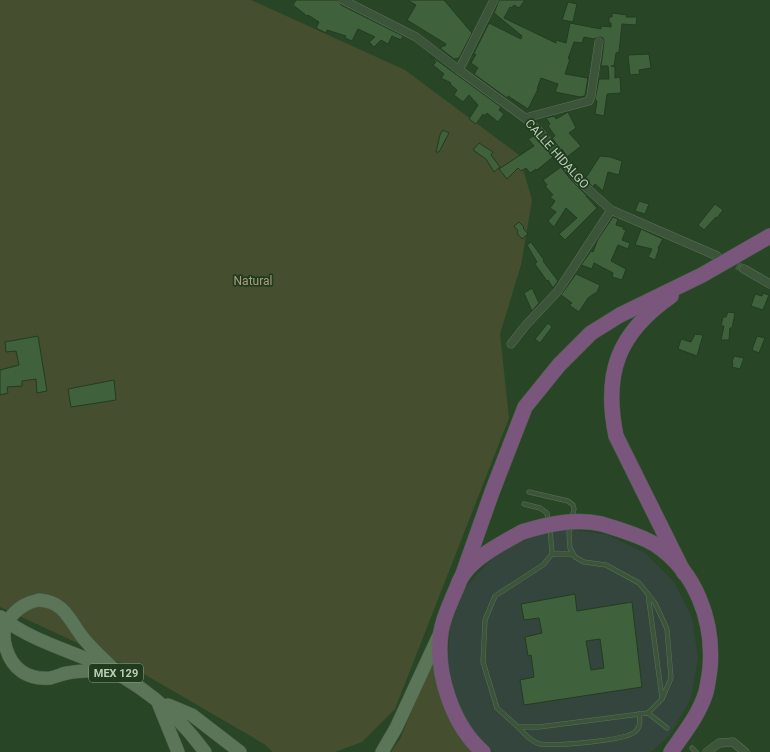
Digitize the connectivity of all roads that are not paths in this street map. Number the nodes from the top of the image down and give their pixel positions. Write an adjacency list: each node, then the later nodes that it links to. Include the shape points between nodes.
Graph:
1 (343, 0): 4 (street, CALLE HIDALGO, via 416,37)
2 (494, 0): 4 (street)
3 (599, 42): 5 (street, via 589,101)
4 (459, 70): 5 (street, CALLE HIDALGO)
5 (525, 118): 6 (street, CALLE HIDALGO, via 541,133 578,180)
6 (611, 210): 8 (street, CALLE HIDALGO); 12 (street, via 558,291)
7 (770, 236): 10 (highway)
8 (717, 256)
9 (744, 269): 11 (street)
10 (702, 274): 17 (highway, via 641,320 624,345 613,374 612,414 616,436); 18 (highway, via 596,329 559,364 525,407)
11 (770, 284)
12 (511, 344)
13 (529, 492): 16 (lane, via 573,504 569,533)
14 (524, 504): 15 (lane, via 540,508 546,513)
15 (552, 554): 16 (lane); 27 (lane, via 543,565 495,596 485,620 483,662 497,708)
16 (573, 554): 19 (lane, via 584,562 606,565 639,583)
17 (684, 573): 18 (highway, bridge, via 669,555 636,536 602,524 563,522 522,532 487,553); 37 (highway, via 702,604 711,653 706,691 690,727)
18 (463, 574): 21 (highway)
19 (648, 593): 23 (lane); 23 (lane, via 667,629 671,678)
20 (4, 619): 22 (main road, MEX 129, via 32,636); 22 (main road, via 30,602 44,600 57,605 66,613 84,639); 22 (main road, via 4,643 12,663 20,671 39,678 87,670)
21 (441, 631): 28 (main road); 36 (highway, via 439,653 451,705 465,730)
22 (119, 674): 24 (main road, MEX 129)
23 (662, 699): 25 (lane)
24 (157, 700): 31 (main road); 32 (main road, MEX 129, via 176,716); 33 (main road, via 192,715)
25 (648, 713): 26 (lane); 29 (lane)
26 (639, 714): 27 (lane, via 539,727); 27 (lane, via 640,727 635,733 616,739 539,744)
27 (518, 727)
28 (396, 728): 34 (main road); 35 (main road)
29 (667, 728)
30 (692, 748): 38 (lane)
31 (178, 752)
32 (205, 752)
33 (240, 752)
34 (372, 752)
35 (382, 752)
36 (483, 752)
37 (671, 752)
38 (696, 752)
39 (707, 752): 40 (street, via 719,743 733,742)
40 (745, 752)

